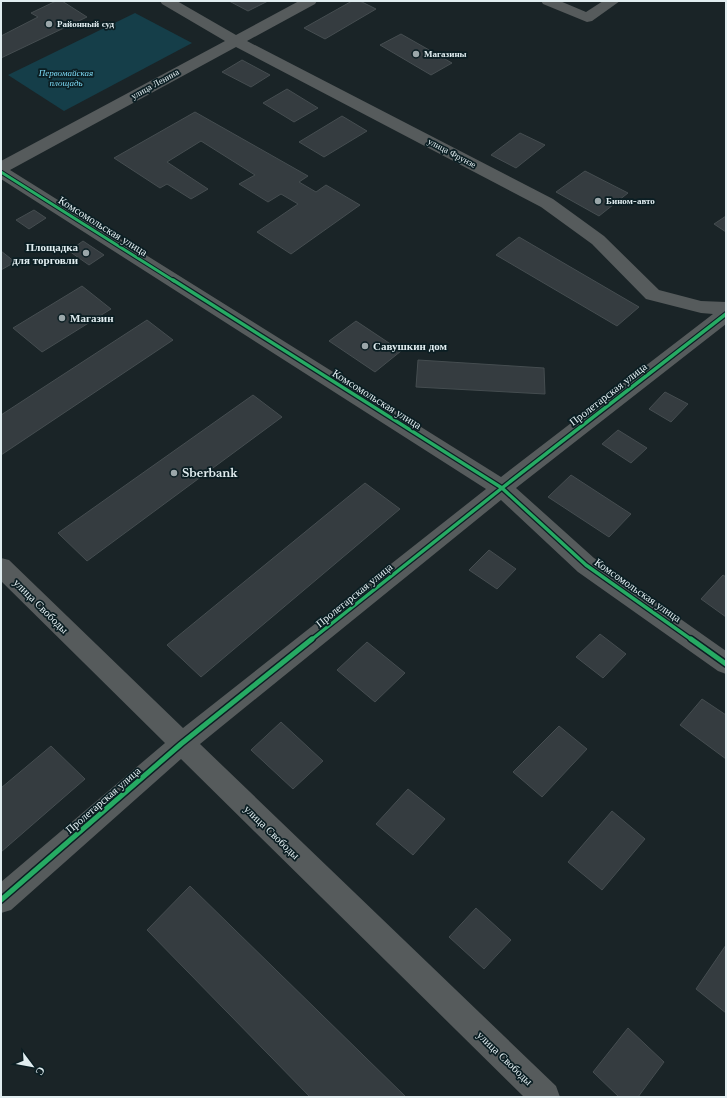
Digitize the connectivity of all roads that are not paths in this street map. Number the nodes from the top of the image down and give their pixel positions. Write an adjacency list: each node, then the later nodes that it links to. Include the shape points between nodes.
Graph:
1 (167, 1): 5 (street, улица Фрунзе)
2 (310, 1): 5 (street, улица Ленина)
3 (548, 1): 4 (street, via 586,18)
4 (613, 1)
5 (235, 40): 6 (street, улица Ленина); 8 (street, улица Фрунзе, via 547,203 598,240 653,295 701,307)
6 (1, 168)
7 (1, 172): 10 (street, Комсомольская улица)
8 (726, 308)
9 (726, 314): 10 (street, Пролетарская улица)
10 (502, 488): 12 (street, Комсомольская улица, via 586,565); 13 (street, Пролетарская улица)
11 (1, 567): 13 (street, улица Свободы)
12 (726, 664)
13 (181, 744): 14 (street, Пролетарская улица); 15 (street, улица Свободы)
14 (1, 900)
15 (545, 1097)

